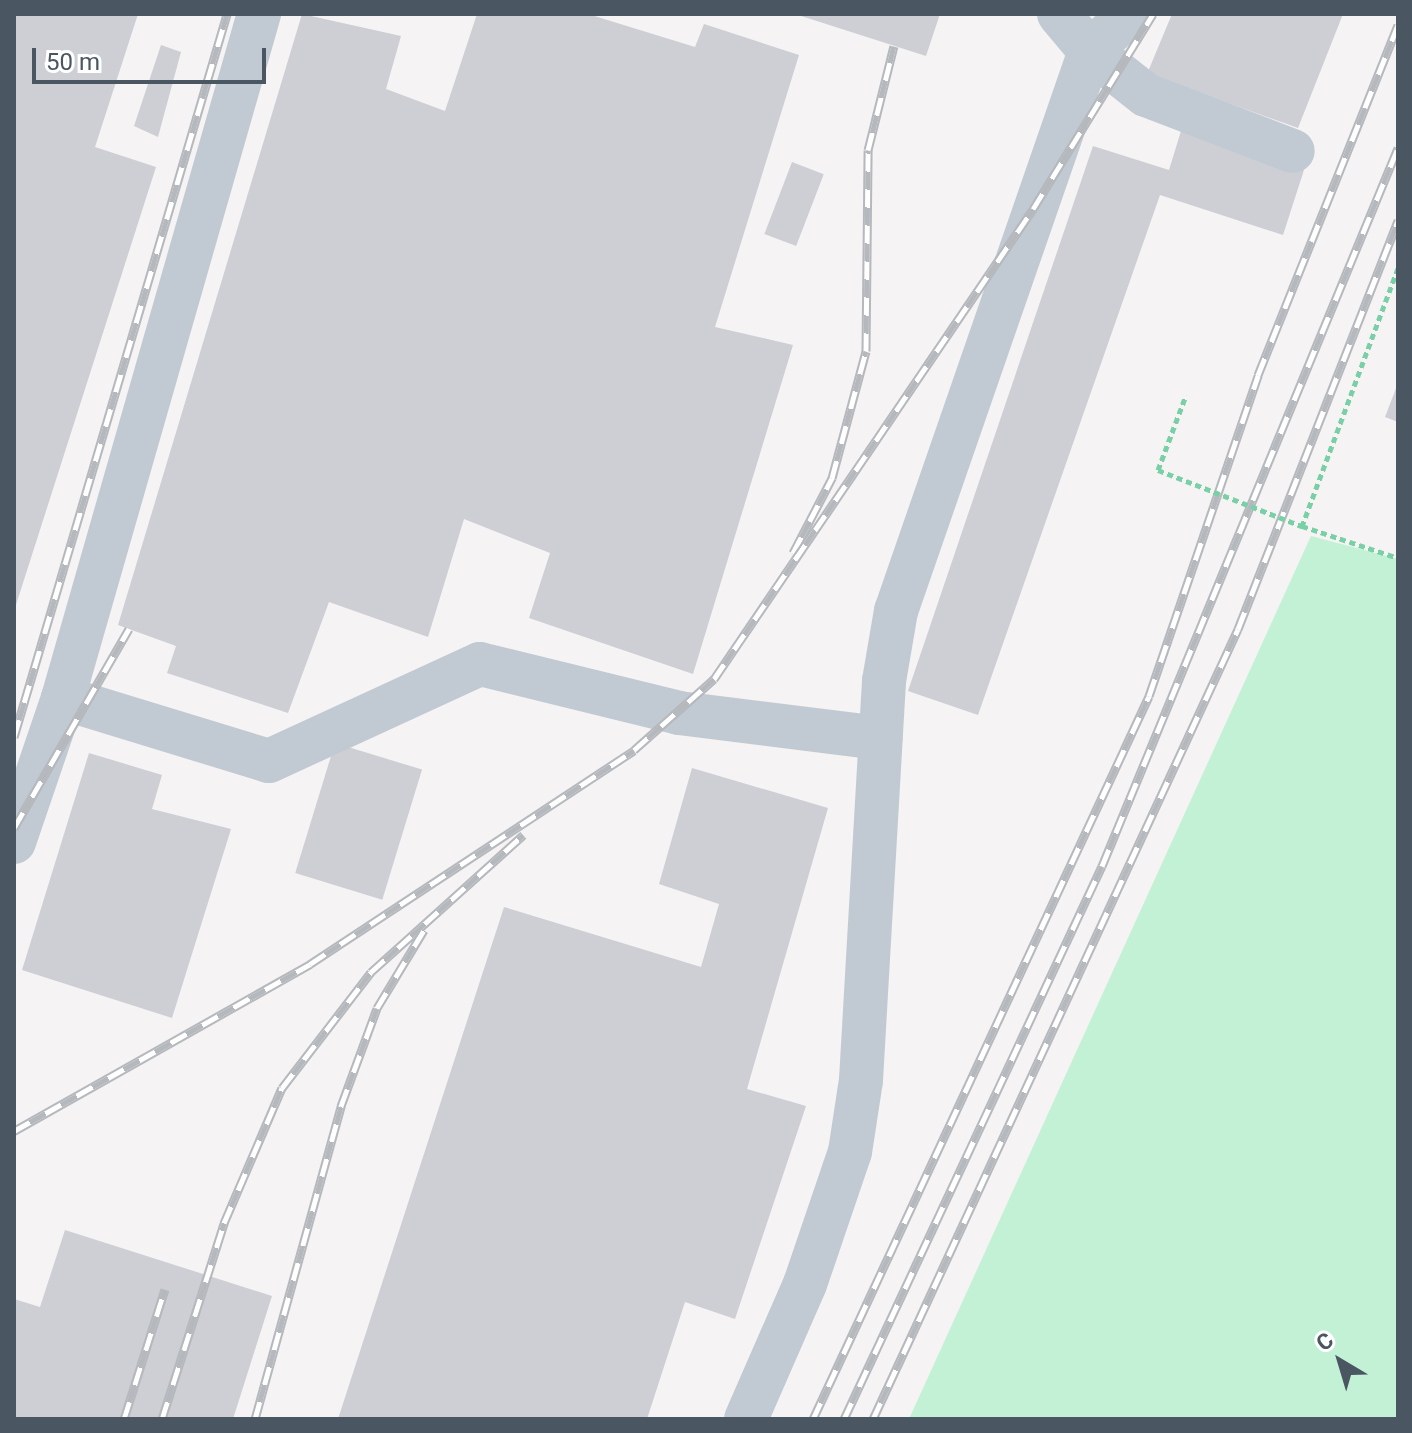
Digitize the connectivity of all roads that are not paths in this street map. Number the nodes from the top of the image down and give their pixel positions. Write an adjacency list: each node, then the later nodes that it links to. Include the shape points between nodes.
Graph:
1 (259, 14): 6 (lane)
2 (1059, 14): 4 (lane)
3 (1130, 14): 4 (lane)
4 (1090, 51): 5 (lane, via 1179,112); 7 (lane, via 896,611)
5 (1293, 151)
6 (63, 698): 7 (lane, via 269,761 480,664 679,713); 8 (lane)
7 (880, 738): 9 (lane, via 861,1080 850,1152 805,1284)
8 (14, 842)
9 (746, 1419)

